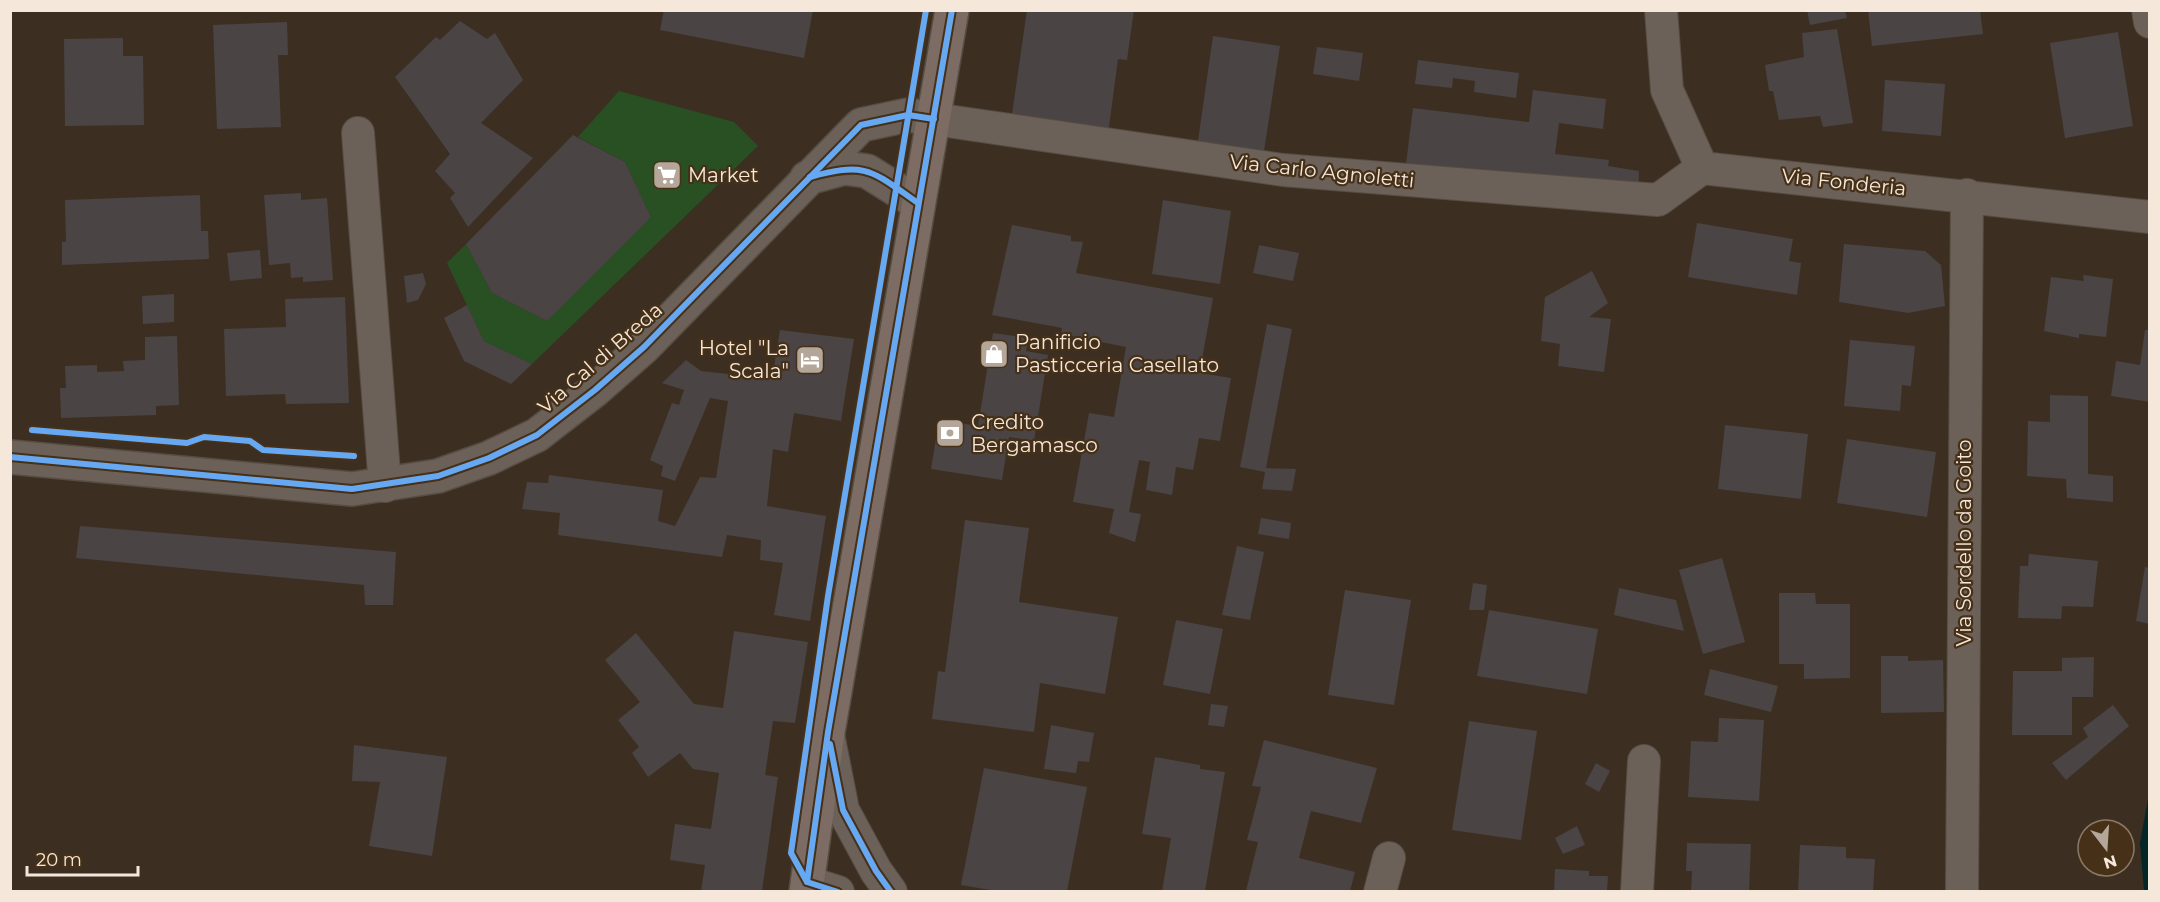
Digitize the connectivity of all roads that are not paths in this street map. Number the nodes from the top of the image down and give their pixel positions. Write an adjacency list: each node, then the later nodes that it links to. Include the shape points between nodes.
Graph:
1 (952, 10): 5 (main road)
2 (1660, 10): 7 (street, via 1667,90)
3 (2148, 10): 4 (street)
4 (2150, 22)
5 (934, 119): 7 (street, Via Carlo Agnoletti, via 1283,170 1658,200); 8 (street, Via Cal di Breda, via 908,116 861,125); 10 (main road)
6 (358, 133): 13 (street)
7 (1702, 168): 9 (street, Via Fonderia)
8 (807, 178): 10 (street, via 844,168 867,171); 13 (street, Via Cal di Breda, via 644,347 537,435 438,476)
9 (1967, 195): 11 (street, Via Fonderia); 21 (street, Via Sordello da Goito)
10 (918, 203): 14 (main road)
11 (2150, 217)
12 (10, 457): 13 (street, Via Cal di Breda, via 277,484 352,489)
13 (385, 486)
14 (828, 732): 17 (main road); 18 (street, via 843,810)
15 (1644, 761): 20 (street)
16 (1389, 858): 19 (street)
17 (817, 888)
18 (891, 891)
19 (1380, 891)
20 (1637, 891)
21 (1962, 891)

